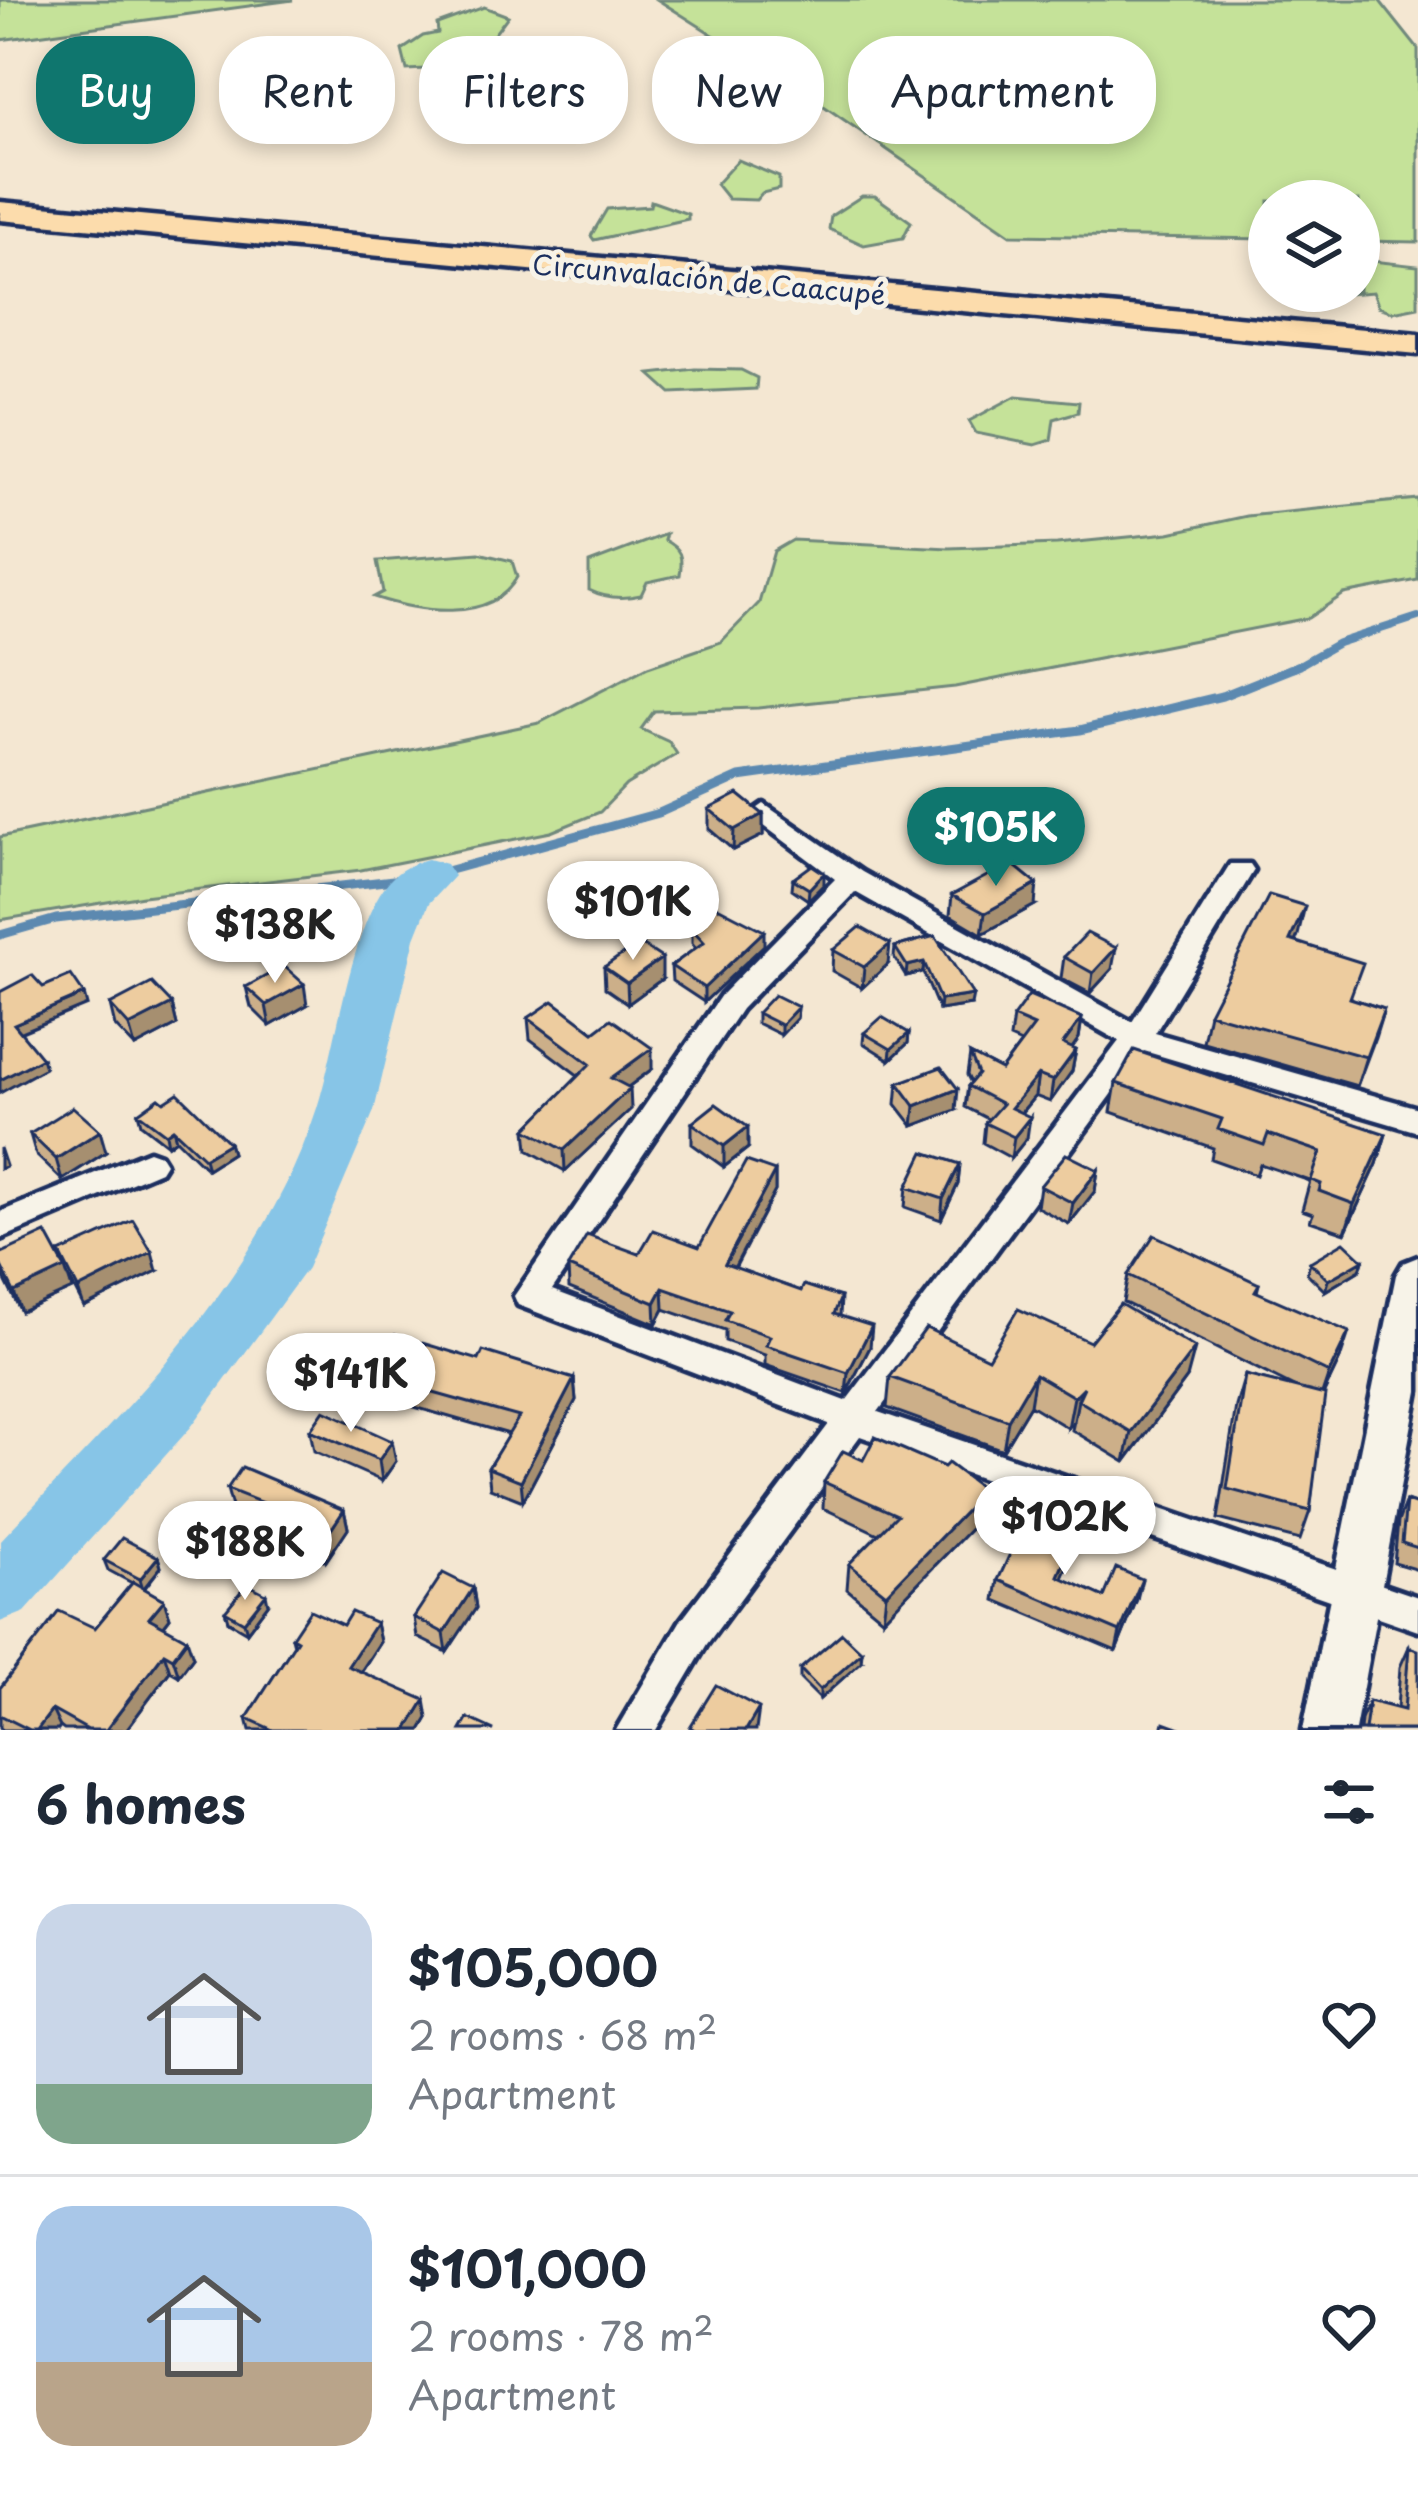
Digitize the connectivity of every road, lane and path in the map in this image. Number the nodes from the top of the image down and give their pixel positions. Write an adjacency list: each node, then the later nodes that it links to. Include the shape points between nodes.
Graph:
1 (0, 208): 3 (highway, Circunvalación de Caacupé)
2 (0, 227): 4 (highway, Circunvalación de Caacupé)
3 (1418, 344)
4 (1418, 358)
5 (764, 813): 7 (street)
6 (1240, 870): 8 (street)
7 (852, 878): 8 (street); 13 (street, via 731,1002 530,1296)
8 (1137, 1038): 9 (street); 13 (street)
9 (1418, 1120)
10 (149, 1163): 11 (street)
11 (0, 1226)
12 (1418, 1275): 14 (street)
13 (857, 1420): 14 (street); 16 (street, via 694,1632)
14 (1356, 1593): 15 (street); 17 (street)
15 (1418, 1614)
16 (635, 1730)
17 (1329, 1730)

